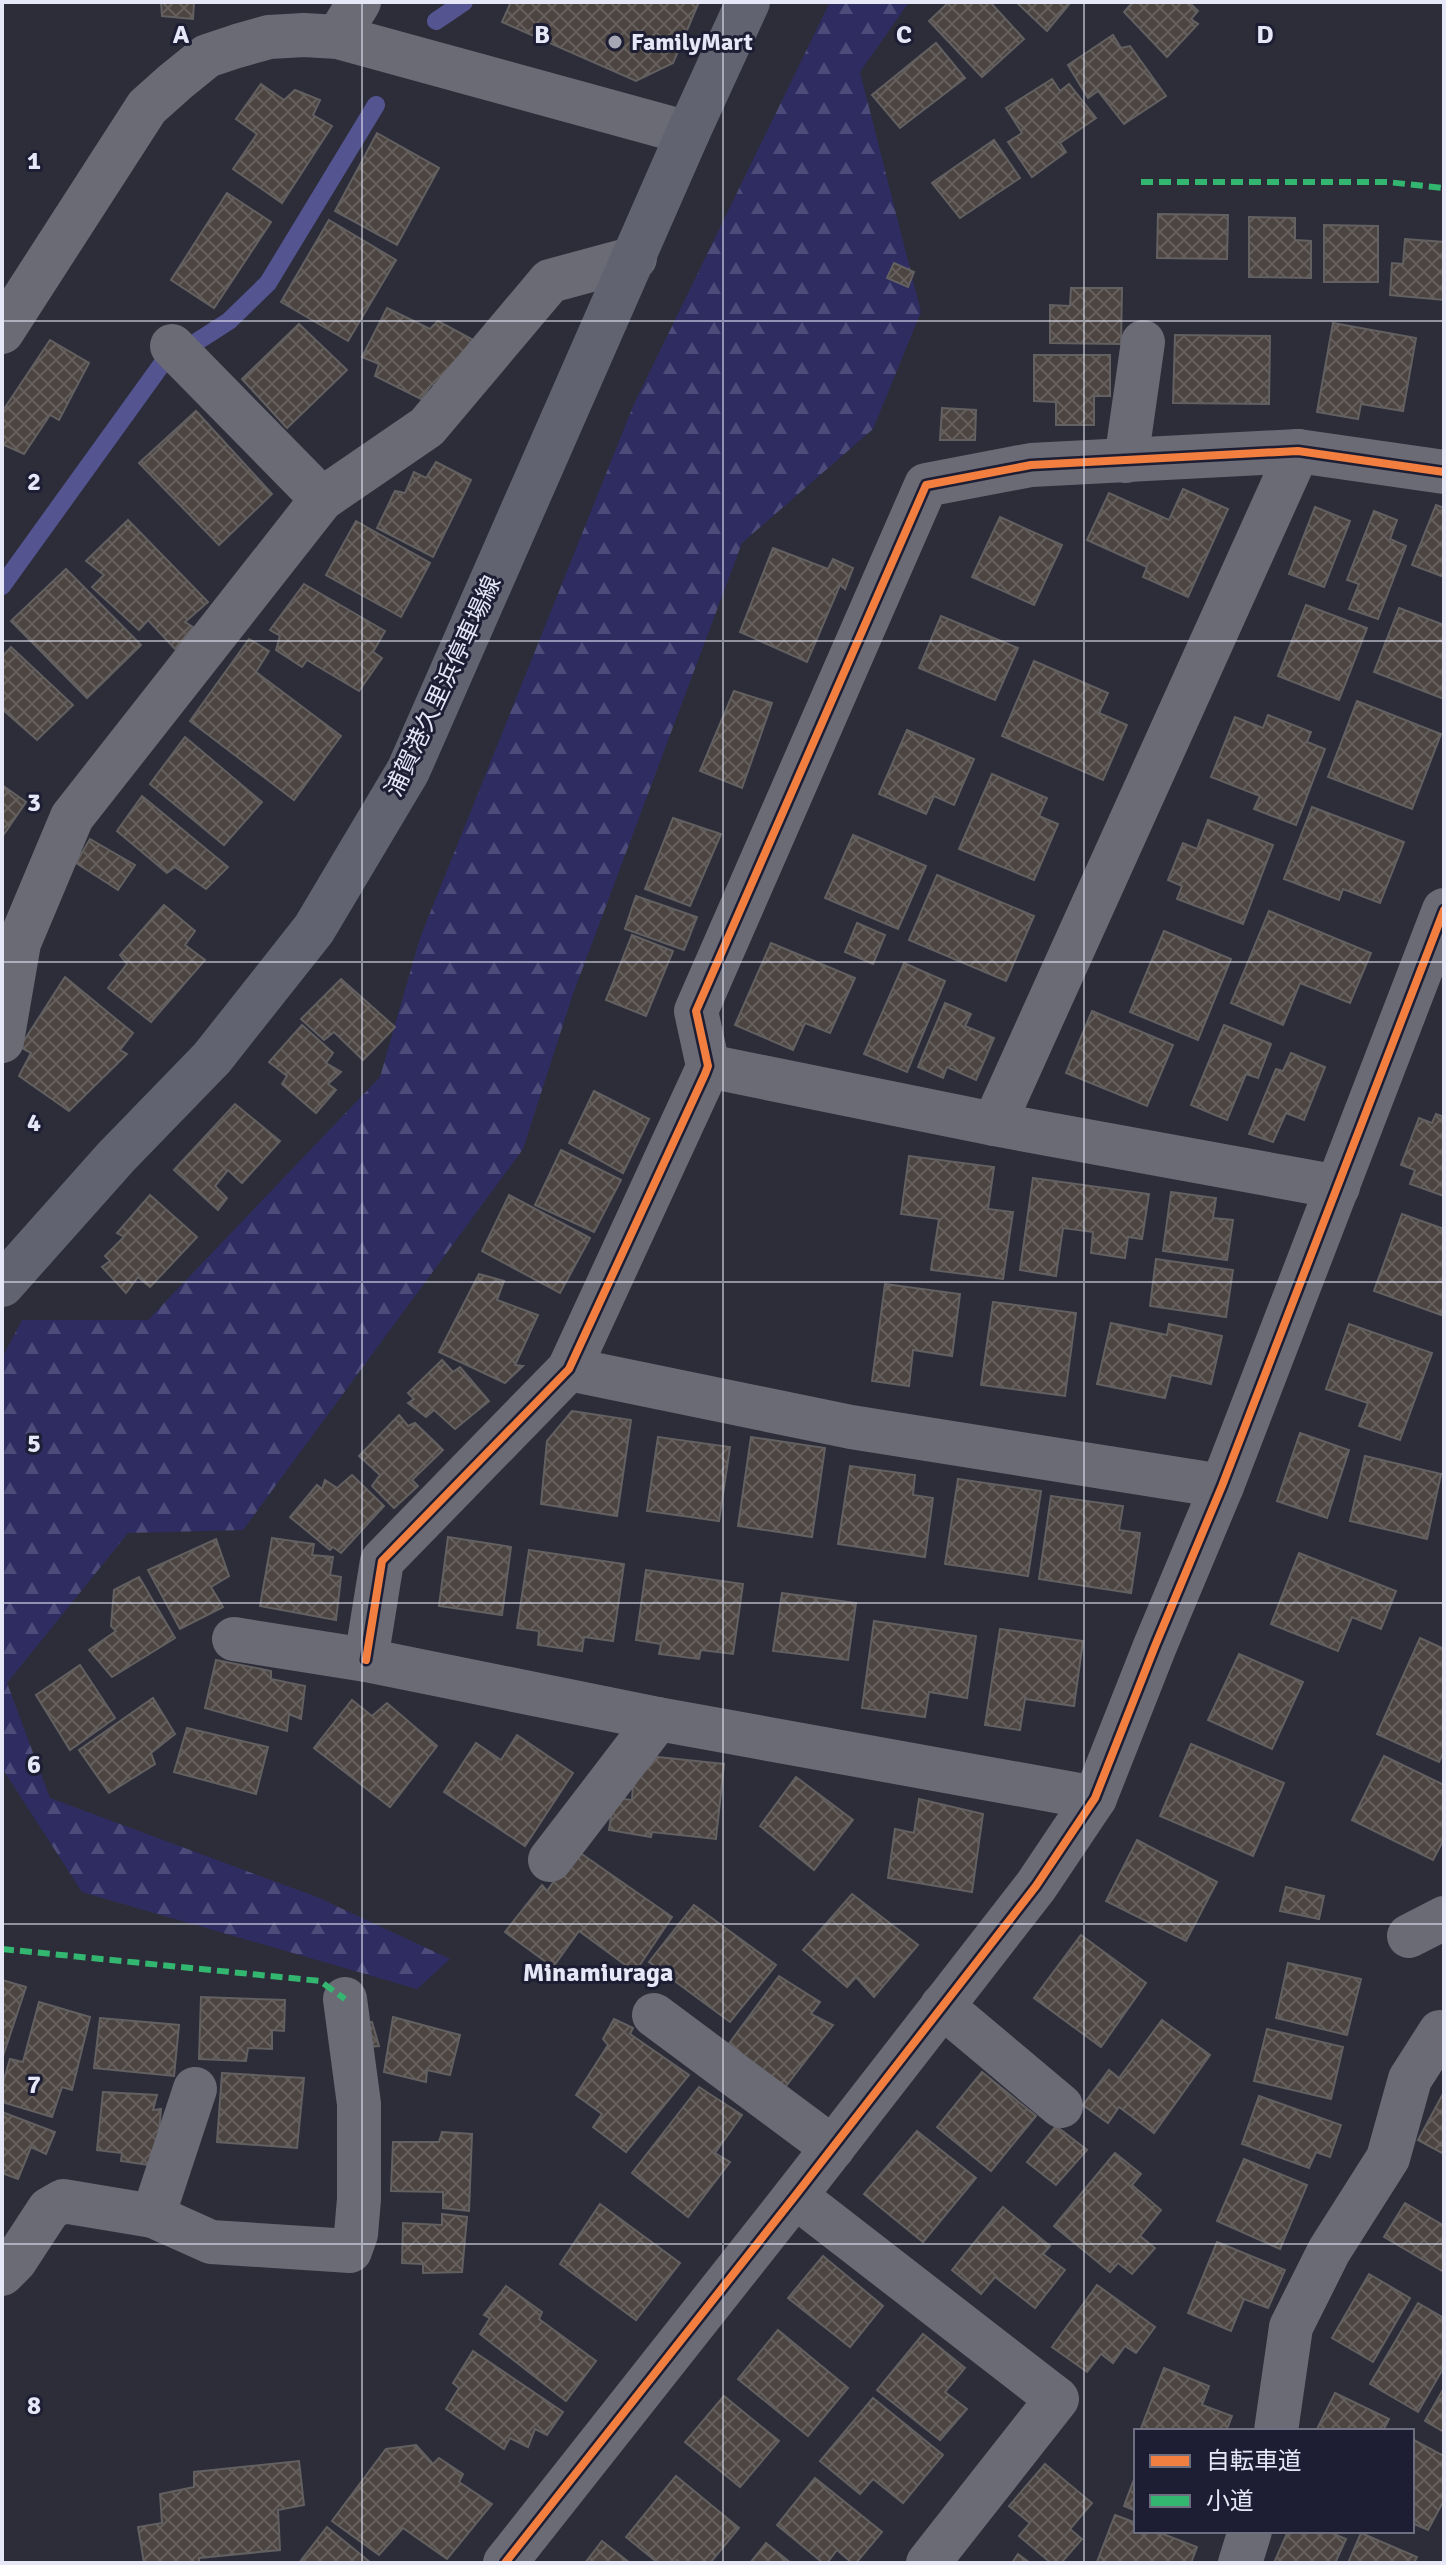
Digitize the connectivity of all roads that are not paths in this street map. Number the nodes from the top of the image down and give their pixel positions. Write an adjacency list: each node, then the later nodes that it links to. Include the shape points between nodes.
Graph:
1 (748, 2): 3 (main road, 浦賀港久里浜停車場線)
2 (348, 19): 3 (street); 5 (street, via 207,56 147,107)
3 (688, 133): 4 (main road, 浦賀港久里浜停車場線)
4 (635, 258): 11 (street, via 550,281 427,427); 17 (main road, 浦賀港久里浜停車場線, via 408,771 314,929 212,1058)
5 (2, 332)
6 (1143, 342): 9 (street)
7 (180, 354): 11 (street)
8 (1298, 451): 9 (street); 10 (street); 15 (street)
9 (1126, 461): 14 (street, via 1031,465 926,485 696,1011)
10 (1444, 472)
11 (322, 499): 13 (street, via 72,817 19,943)
12 (1444, 910): 16 (street)
13 (2, 1041)
14 (708, 1066): 15 (street); 18 (street)
15 (994, 1124): 16 (street)
16 (1338, 1187): 19 (street)
17 (2, 1285)
18 (569, 1369): 19 (street, via 851,1427); 21 (street, via 382,1561)
19 (1222, 1486): 23 (street)
20 (234, 1639): 21 (street)
21 (366, 1660): 22 (street)
22 (658, 1719): 23 (street); 24 (street)
23 (1095, 1798): 26 (street, via 1036,1886)
24 (550, 1860)
25 (345, 1999): 33 (street, via 359,2104 359,2199 350,2251 211,2242)
26 (942, 2006): 30 (street); 31 (street)
27 (654, 2015): 31 (street)
28 (1443, 2031): 35 (street, via 1410,2079 1388,2158 1329,2251 1291,2327)
29 (195, 2089): 33 (street)
30 (1061, 2106)
31 (833, 2148): 32 (street)
32 (795, 2196): 37 (street); 38 (street, via 1057,2399)
33 (153, 2216): 34 (street, via 63,2201 49,2209)
34 (2, 2274)
35 (1276, 2429)
36 (1249, 2533): 39 (street)
37 (505, 2563)
38 (928, 2563)
39 (1240, 2563)

